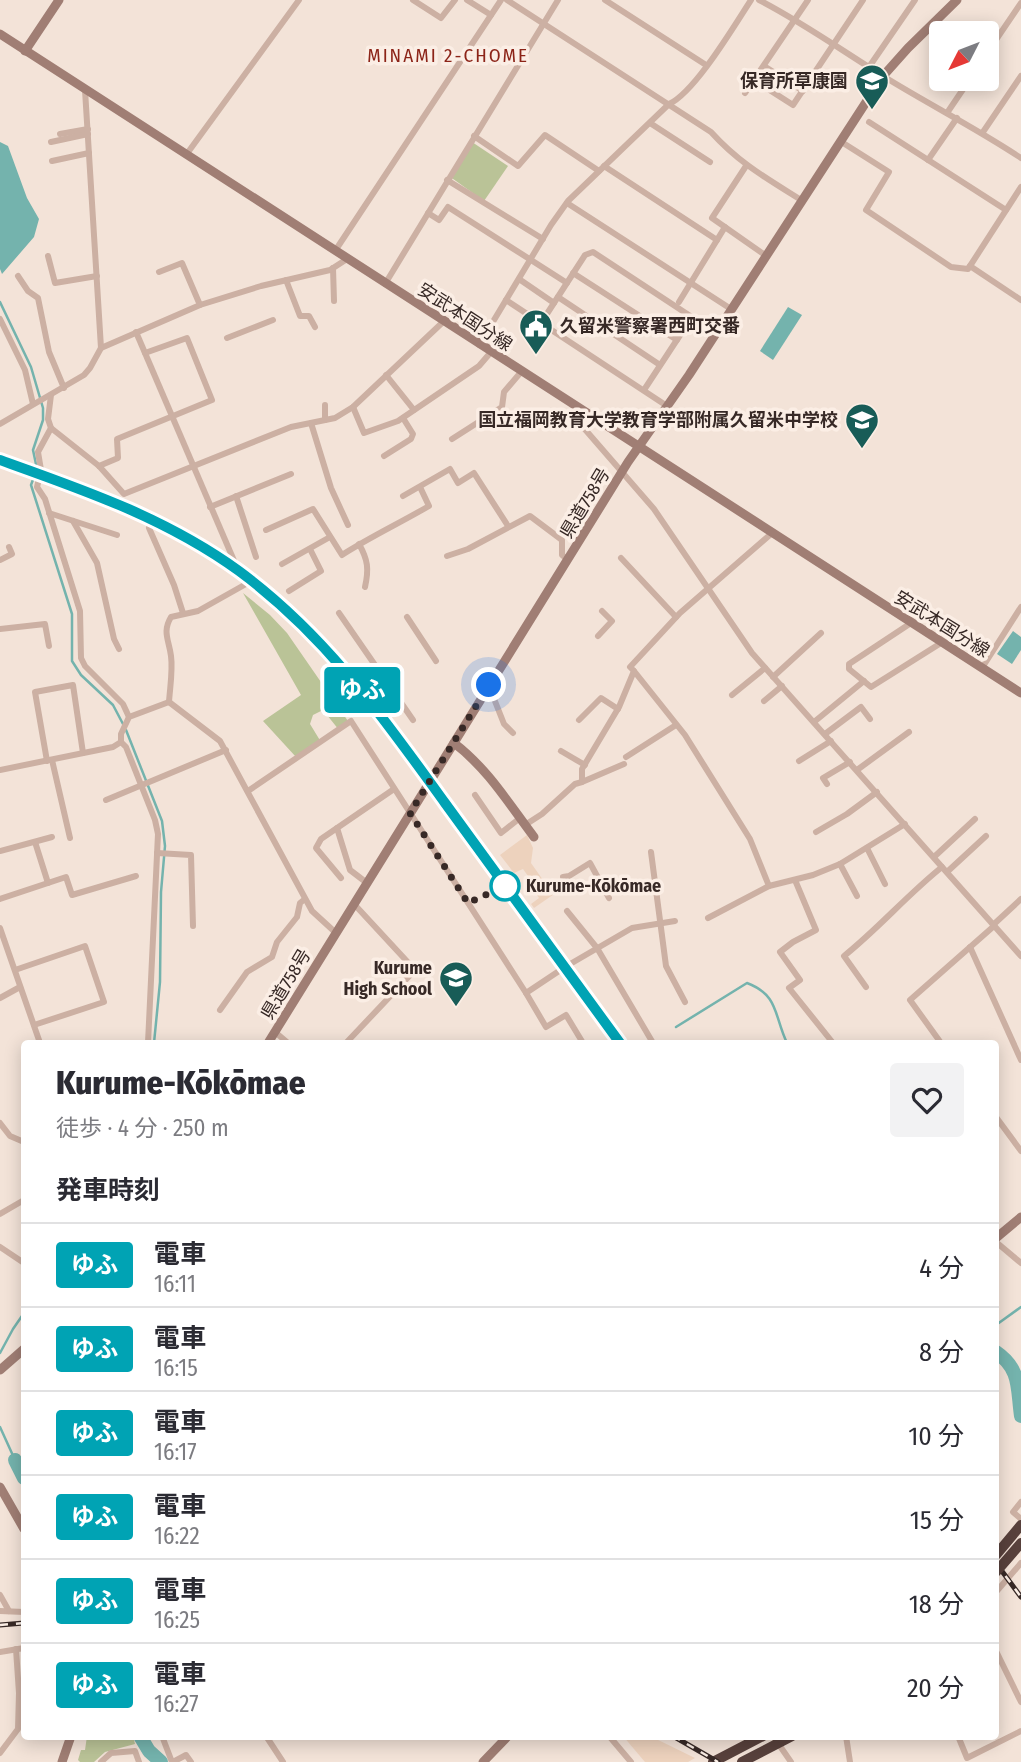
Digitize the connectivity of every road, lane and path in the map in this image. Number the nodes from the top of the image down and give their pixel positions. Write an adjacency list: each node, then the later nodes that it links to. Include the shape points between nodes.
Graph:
1 (59, 0): 23 (main road)
2 (299, 0): 46 (street)
3 (413, 0): 4 (street, via 441,18)
4 (455, 0)
5 (467, 0): 17 (street)
6 (501, 0): 17 (street)
7 (508, 0): 19 (street)
8 (558, 0): 19 (street)
9 (605, 0): 24 (street)
10 (751, 0): 24 (street)
11 (759, 0): 18 (street)
12 (808, 0): 18 (street)
13 (863, 0): 22 (street)
14 (915, 0): 26 (street)
15 (957, 0): 27 (main road, 県道758号)
16 (1021, 2): 21 (street)
17 (491, 15): 62 (street)
18 (796, 19): 22 (street); 25 (street)
19 (544, 22): 34 (street); 42 (street)
20 (0, 34): 23 (main road, 安武本国分線)
21 (999, 35)
22 (834, 43): 26 (street); 31 (street)
23 (25, 51): 30 (main road, 安武本国分線)
24 (706, 65): 34 (street, via 680,99)
25 (764, 66): 29 (street); 31 (street)
26 (869, 66): 27 (street)
27 (883, 76): 35 (street); 43 (main road, 県道758号)
28 (1021, 76): 40 (street)
29 (754, 80): 31 (street, via 793,105); 33 (street)
30 (85, 90): 39 (street); 46 (main road, 安武本国分線)
31 (803, 91)
32 (962, 91): 35 (street)
33 (746, 93)
34 (670, 104): 38 (street); 51 (street, via 710,132)
35 (947, 113): 36 (street)
36 (957, 118): 40 (street); 48 (street)
37 (869, 122): 48 (street)
38 (650, 123): 50 (street); 52 (street)
39 (88, 132): 41 (street); 44 (street); 45 (street)
40 (983, 132): 47 (street)
41 (60, 134)
42 (474, 136): 52 (street, via 518,166 545,135); 53 (street)
43 (840, 141): 55 (main road, 県道758号); 67 (street, via 889,172 866,210 951,267)
44 (51, 142)
45 (89, 153): 49 (street); 72 (street)
46 (186, 155): 62 (main road, 安武本国分線)
47 (1021, 158)
48 (928, 160): 57 (street)
49 (52, 162)
50 (710, 162)
51 (746, 166): 55 (street); 59 (street, via 712,218)
52 (602, 169): 56 (street); 61 (street)
53 (447, 180): 58 (street); 60 (street)
54 (1021, 187): 57 (street)
55 (801, 200): 63 (main road, 県道758号)
56 (567, 203): 60 (street); 76 (street)
57 (1006, 210): 67 (street)
58 (428, 213): 66 (street, via 439,220 448,207); 77 (street)
59 (726, 227): 61 (street); 63 (street)
60 (543, 239): 66 (street)
61 (717, 240): 76 (street)
62 (335, 251): 65 (main road, 安武本国分線)
63 (765, 255): 84 (main road, 県道758号)
64 (48, 256): 72 (street, via 55,283)
65 (347, 259): 68 (street); 77 (main road, 安武本国分線)
66 (531, 259): 73 (street); 75 (street)
67 (970, 266): 80 (street)
68 (333, 268): 74 (street); 81 (street)
69 (159, 272): 83 (street, via 182,263)
70 (573, 273): 75 (street); 85 (street, via 593,252); 94 (street)
71 (18, 276): 102 (street, via 38,298 49,352)
72 (97, 276): 96 (street)
73 (519, 279): 78 (street); 79 (street)
74 (286, 280): 83 (street); 90 (street, via 300,316 309,316)
75 (567, 283): 79 (street)
76 (691, 283): 82 (street); 84 (street)
77 (384, 284): 88 (main road, 安武本国分線)
78 (506, 300): 89 (street); 95 (street)
79 (556, 300): 89 (street); 99 (street)
80 (1021, 300)
81 (334, 301)
82 (679, 302)
83 (200, 305): 91 (street)
84 (731, 309): 92 (main road, 県道758号)
85 (692, 317): 92 (street); 94 (street)
86 (0, 319): 105 (street, via 24,370)
87 (273, 320): 93 (street)
88 (443, 322): 95 (main road, 安武本国分線); 101 (street)
89 (541, 323): 103 (street)
90 (315, 327)
91 (136, 332): 96 (street); 98 (street)
92 (716, 332): 108 (main road, 県道758号)
93 (227, 338)
94 (677, 340): 99 (street)
95 (479, 345): 97 (main road, 安武本国分線)
96 (101, 348): 102 (street, via 90,368)
97 (491, 352): 100 (main road, 安武本国分線); 110 (street, via 479,366)
98 (145, 353): 111 (street); 111 (street, via 187,338 212,400)
99 (660, 365): 103 (street)
100 (521, 372): 107 (main road, 安武本国分線); 117 (street, via 504,392 502,407)
101 (386, 375): 109 (street); 110 (street)
102 (64, 388): 104 (street)
103 (644, 390): 108 (street)
104 (51, 395): 105 (street); 116 (street)
105 (33, 404): 115 (street)
106 (325, 405): 113 (street)
107 (575, 406): 118 (main road, 安武本国分線); 122 (street, via 576,419)
108 (667, 406): 118 (main road, 県道758号)
109 (353, 407): 112 (street, via 364,433); 113 (street)
110 (414, 410): 112 (street)
111 (172, 416): 120 (street, via 117,439 118,458); 121 (street)
112 (402, 418): 119 (street, via 413,433 411,439)
113 (325, 420): 114 (street)
114 (311, 423): 121 (street); 130 (street)
115 (0, 424)
116 (51, 428): 120 (street); 128 (street, via 38,452 41,470 37,482)
117 (452, 439)
118 (639, 447): 122 (main road, 県道758号); 134 (main road, 安武本国分線)
119 (384, 456)
120 (99, 466): 121 (street, via 124,494)
121 (194, 466): 127 (street)
122 (622, 472): 144 (main road, 県道758号); 149 (street, via 654,509)
123 (291, 474): 125 (street)
124 (420, 486): 126 (street); 131 (street, via 450,469 458,483 474,472); 137 (street, via 429,506)
125 (236, 496): 127 (street); 141 (street)
126 (403, 496)
127 (210, 507): 146 (street)
128 (49, 513): 129 (street); 177 (street, via 80,611 81,658 123,704)
129 (74, 521): 135 (street); 163 (street, via 97,563)
130 (348, 525)
131 (509, 526): 140 (street); 144 (street, via 530,516 562,540 562,555)
132 (149, 528): 153 (street)
133 (266, 530): 136 (street, via 313,509)
134 (771, 534): 149 (street); 157 (main road, 安武本国分線)
135 (117, 536)
136 (330, 537): 137 (street, via 342,555); 139 (street)
137 (359, 544): 148 (street, via 367,557)
138 (9, 547): 143 (street, via 12,554)
139 (310, 549): 145 (street); 150 (street, via 321,571)
140 (447, 556)
141 (256, 557)
142 (621, 558): 156 (street)
143 (0, 560)
144 (568, 560): 170 (main road, 県道758号)
145 (282, 564)
146 (238, 570)
147 (246, 584): 153 (street, via 198,611)
148 (365, 587)
149 (707, 589): 156 (street); 165 (street)
150 (289, 591)
151 (1021, 607): 166 (street)
152 (602, 611): 160 (street, via 612,621)
153 (183, 613): 175 (street, via 171,617 166,626 171,655)
154 (339, 613): 179 (street)
155 (407, 617): 164 (street)
156 (676, 617): 167 (street, via 630,667)
157 (911, 623): 161 (main road, 安武本国分線); 169 (street, via 849,664)
158 (0, 629): 162 (street, via 45,624)
159 (821, 633): 168 (street)
160 (598, 636)
161 (942, 643): 166 (main road, 安武本国分線); 169 (street, via 871,687)
162 (49, 646)
163 (119, 649)
164 (436, 661)
165 (765, 667): 168 (street); 173 (street)
166 (982, 668): 172 (main road, 安武本国分線)
167 (634, 671): 176 (street); 182 (street)
168 (773, 677): 171 (street)
169 (864, 681): 181 (street)
170 (489, 685): 184 (street, via 504,724); 188 (main road, 県道758号)
171 (782, 686): 174 (street); 181 (street)
172 (1021, 693)
173 (732, 695)
174 (764, 701)
175 (169, 702): 177 (street); 189 (street)
176 (618, 709): 180 (street, via 601,698); 195 (street)
177 (129, 717): 187 (street)
178 (870, 719): 185 (street, via 861,707)
179 (413, 720)
180 (579, 720)
181 (814, 722): 185 (street)
182 (676, 725): 198 (street); 231 (street, via 750,839)
183 (909, 732): 196 (street)
184 (513, 733)
185 (825, 734): 186 (street)
186 (831, 741): 193 (street); 194 (street)
187 (121, 742): 191 (street); 200 (street)
188 (454, 743): 206 (main road, 県道758号); 208 (main road, via 491,777)
189 (226, 750): 200 (street); 202 (street)
190 (561, 751): 195 (street)
191 (83, 753): 192 (street); 192 (street, via 73,685 35,692)
192 (50, 761): 197 (street); 215 (street)
193 (799, 761)
194 (850, 762): 196 (street); 199 (street, via 823,778)
195 (584, 765): 198 (street)
196 (857, 770): 203 (street)
197 (0, 771)
198 (582, 782): 208 (street, via 575,783 542,814)
199 (827, 785)
200 (142, 786): 205 (street); 220 (street, via 155,820)
201 (394, 789): 202 (street, via 351,720); 206 (street); 210 (street)
202 (248, 791): 235 (street)
203 (877, 792): 209 (street); 211 (street)
204 (475, 795): 208 (street, via 501,833)
205 (106, 800)
206 (410, 813): 229 (main road, 県道758号); 252 (street)
207 (975, 819): 221 (street)
208 (522, 822): 214 (main road)
209 (905, 824): 217 (street); 221 (street)
210 (337, 828): 226 (street, via 316,848); 229 (street, via 350,870)
211 (816, 832)
212 (986, 836): 223 (street)
213 (52, 837): 216 (street)
214 (534, 837)
215 (70, 838)
216 (35, 842): 218 (street); 228 (street)
217 (866, 848): 222 (street); 230 (street)
218 (0, 851)
219 (651, 852): 241 (street)
220 (157, 853): 242 (street, via 191,855); 259 (street)
221 (933, 857): 223 (street)
222 (840, 864): 227 (street); 232 (street)
223 (945, 869): 243 (street); 251 (street, via 911,892 844,956)
224 (136, 876): 228 (street, via 72,895 66,877)
225 (563, 877): 233 (street, via 590,863)
226 (341, 878)
227 (795, 880): 231 (street); 265 (street, via 816,930 780,952 800,980 789,988)
228 (48, 883): 234 (street)
229 (367, 883): 237 (main road, 県道758号)
230 (885, 884)
231 (769, 886): 239 (street)
232 (857, 896)
233 (609, 898)
234 (0, 899)
235 (305, 899): 245 (street); 255 (street, via 272,957 247,972)
236 (1021, 900): 243 (street)
237 (354, 904): 245 (main road, 県道758号); 262 (street, via 415,970)
238 (567, 911): 247 (street)
239 (708, 918)
240 (675, 921): 241 (street)
241 (660, 922): 247 (street, via 632,928); 254 (street, via 666,966)
242 (192, 926)
243 (994, 926): 246 (street); 248 (street)
244 (0, 928): 249 (street)
245 (336, 933): 257 (main road, 県道758号)
246 (970, 947): 266 (street, via 910,1000); 267 (street)
247 (597, 948): 252 (street); 264 (street)
248 (1021, 956)
249 (15, 970): 250 (street); 256 (street, via 85,946 104,1002)
250 (20, 987): 253 (street); 256 (street)
251 (866, 987)
252 (526, 993): 263 (street, via 546,1027 566,1015)
253 (0, 998)
254 (685, 1002)
255 (220, 1010)
256 (34, 1025): 258 (street)
257 (275, 1032): 260 (main road, 県道758号); 261 (street)
258 (39, 1040)
259 (149, 1040)
260 (270, 1040)
261 (284, 1040)
262 (349, 1040)
263 (581, 1040)
264 (651, 1040)
265 (831, 1040)
266 (940, 1040)
267 (1021, 1060)
268 (999, 1121): 271 (street)
269 (0, 1123): 270 (street)
270 (21, 1141)
271 (1021, 1151)
272 (21, 1202): 273 (street)
273 (0, 1214)
274 (1021, 1216): 275 (main road)
275 (999, 1237)
276 (999, 1243): 279 (street)
277 (0, 1247): 278 (street)
278 (21, 1261)
279 (1021, 1263)
280 (21, 1352): 281 (main road)
281 (0, 1370)
282 (0, 1488): 285 (main road)
283 (1021, 1502): 284 (street, via 1013,1512)
284 (1021, 1519)
285 (21, 1521)
286 (1021, 1525): 288 (highway)
287 (1021, 1543): 290 (highway, bridge)
288 (999, 1551)
289 (1021, 1563): 291 (street)
290 (999, 1569)
291 (999, 1589)
292 (0, 1595): 294 (street)
293 (0, 1611): 294 (street)
294 (9, 1611): 295 (street)
295 (21, 1612)
296 (21, 1648): 297 (street)
297 (16, 1649): 298 (street); 311 (street, via 18,1729)
298 (0, 1652)
299 (999, 1657): 300 (street)
300 (1021, 1702)
301 (1021, 1731): 310 (street, via 967,1758)
302 (70, 1740): 312 (main road)
303 (164, 1740): 315 (street)
304 (268, 1740): 317 (street)
305 (504, 1740): 318 (main road)
306 (612, 1740): 319 (street)
307 (756, 1740): 320 (highway)
308 (776, 1740): 321 (highway); 322 (street)
309 (847, 1740): 323 (street)
310 (960, 1740)
311 (0, 1753)
312 (66, 1760)
313 (101, 1762): 314 (street, via 111,1753 135,1751)
314 (139, 1762)
315 (173, 1762): 316 (street, via 186,1755)
316 (191, 1762)
317 (283, 1762)
318 (483, 1762)
319 (631, 1762)
320 (713, 1762)
321 (742, 1762)
322 (791, 1762)
323 (850, 1762)

